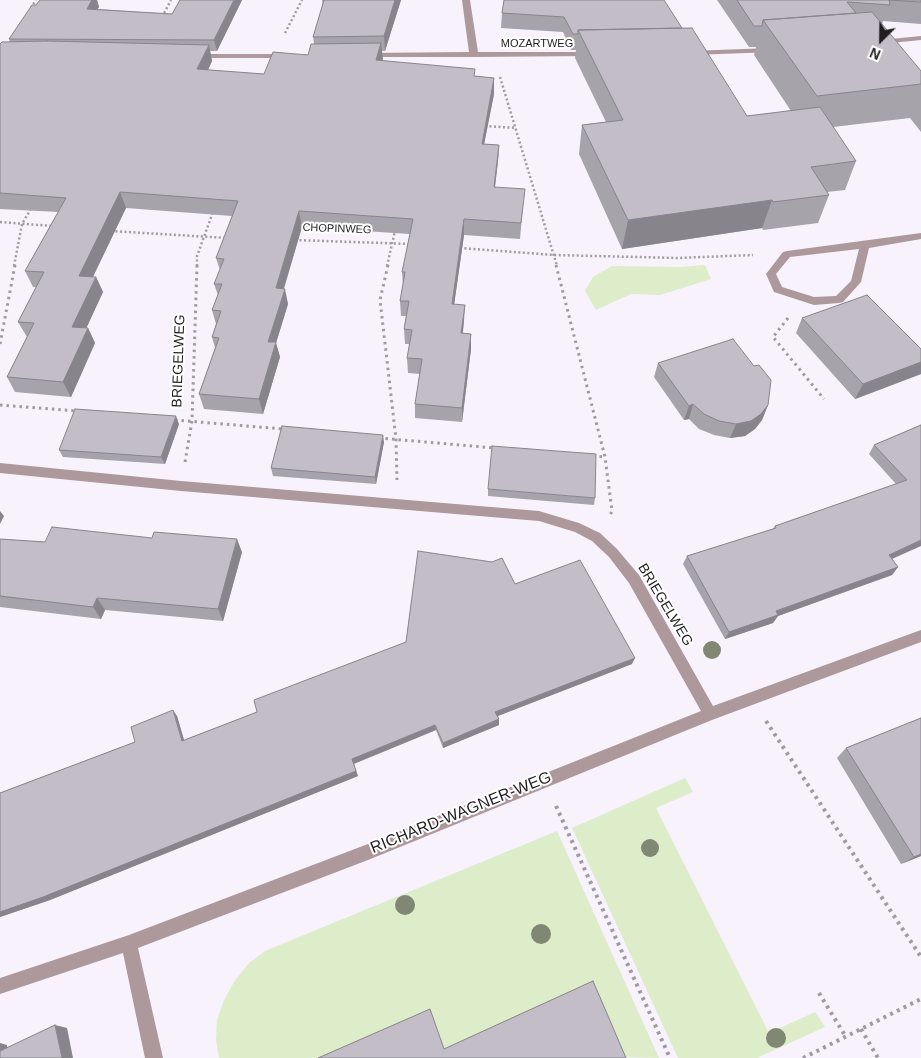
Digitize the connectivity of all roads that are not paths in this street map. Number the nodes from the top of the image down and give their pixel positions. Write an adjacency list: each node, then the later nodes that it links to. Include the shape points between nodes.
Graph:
1 (466, 0): 8 (street)
2 (921, 38): 3 (street)
3 (866, 43)
4 (782, 49): 5 (street)
5 (679, 53)
6 (602, 54): 8 (street, MOZARTWEG)
7 (359, 55): 8 (street, MOZARTWEG)
8 (474, 55)
9 (187, 56): 10 (street)
10 (301, 56)
11 (921, 236): 12 (street)
12 (865, 245): 12 (street, via 856,282 839,299 814,301 778,289 771,274 786,254)
13 (0, 468): 15 (street, BRIEGELWEG, via 539,516 579,528 596,537 634,578)
14 (921, 636): 15 (street, RICHARD-WAGNER-WEG)
15 (710, 714): 16 (street, RICHARD-WAGNER-WEG, via 368,852)
16 (129, 943): 17 (street, RICHARD-WAGNER-WEG); 18 (street)
17 (0, 986)
18 (154, 1058)

